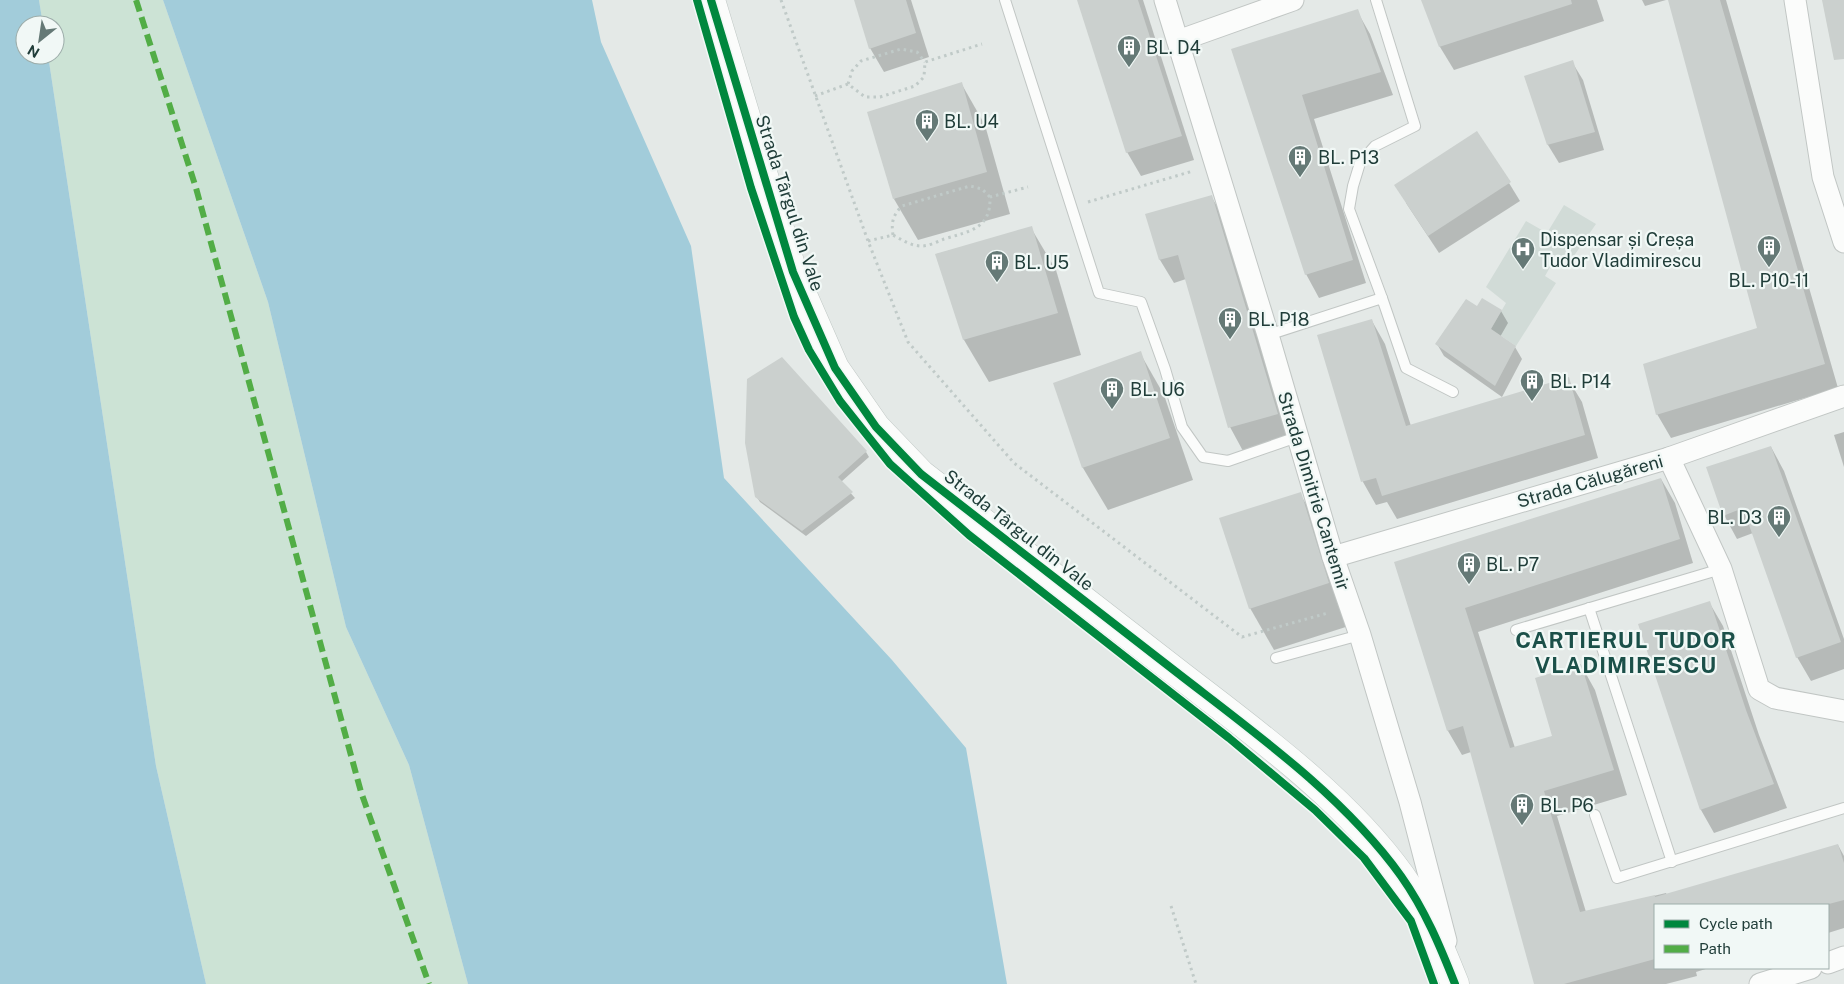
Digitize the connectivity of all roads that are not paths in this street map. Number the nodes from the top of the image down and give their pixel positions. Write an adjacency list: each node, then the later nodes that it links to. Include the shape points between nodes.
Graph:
1 (711, 0): 28 (street, Strada Târgul din Vale, via 793,272 835,368 876,427 921,474 1258,736 1316,785 1369,837 1401,876 1429,921)
2 (1005, 0): 13 (lane, via 1099,293 1141,302 1182,427 1203,457 1228,461)
3 (1164, 0): 7 (street, Strada Dimitrie Cantemir)
4 (1293, 0): 7 (street)
5 (1376, 0): 9 (lane, via 1415,126 1375,146 1360,162 1353,186 1349,209)
6 (1795, 0): 8 (street, via 1823,177)
7 (1178, 41): 10 (street, Strada Dimitrie Cantemir)
8 (1844, 242)
9 (1382, 298): 10 (lane); 11 (lane, via 1406,368)
10 (1268, 335): 13 (street, Strada Dimitrie Cantemir)
11 (1453, 392)
12 (1844, 396): 14 (street, Strada Călugăreni)
13 (1297, 437): 15 (street, Strada Dimitrie Cantemir)
14 (1669, 458): 15 (street, Strada Călugăreni); 16 (street)
15 (1333, 557): 19 (street, Strada Dimitrie Cantemir)
16 (1721, 569): 17 (lane); 21 (street, via 1759,689 1775,698)
17 (1589, 608): 18 (lane); 24 (lane)
18 (1516, 630)
19 (1360, 635): 20 (lane); 28 (street, Strada Dimitrie Cantemir, via 1410,802)
20 (1276, 658)
21 (1844, 711)
22 (1844, 808): 24 (lane)
23 (1595, 815): 24 (lane, via 1616,878)
24 (1672, 862)
25 (1844, 957): 26 (street)
26 (1829, 962)
27 (1808, 969): 29 (street)
28 (1457, 984)
29 (1760, 984)

